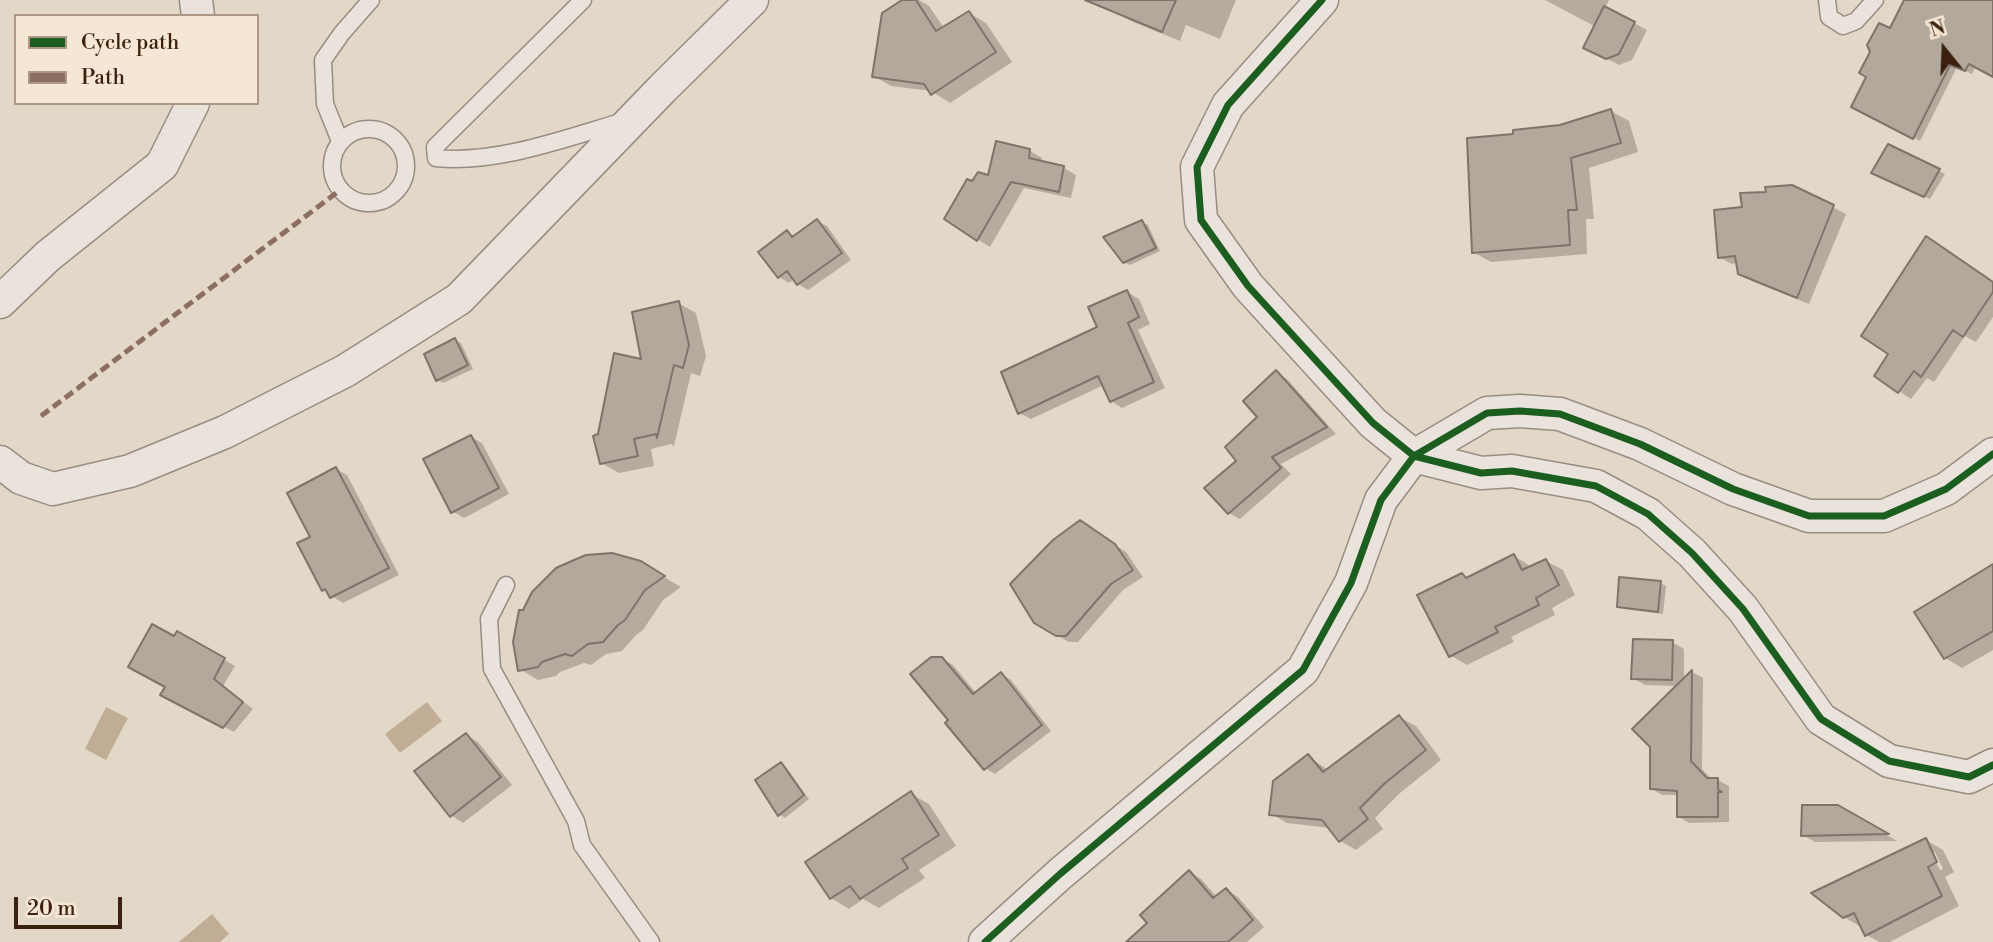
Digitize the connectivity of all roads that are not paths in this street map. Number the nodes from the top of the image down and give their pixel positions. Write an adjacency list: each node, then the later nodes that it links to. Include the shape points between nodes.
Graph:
1 (371, 0): 9 (lane, via 323,60 325,104)
2 (583, 0): 10 (lane, via 435,147)
3 (752, 0): 8 (street)
4 (1322, 0): 14 (street, via 1228,105 1197,166 1201,219 1248,286 1373,423)
5 (1827, 0): 6 (lane, via 1829,17 1843,26 1856,21)
6 (1875, 0)
7 (192, 105): 12 (street, via 162,165 48,256)
8 (634, 118): 10 (lane, via 535,146 461,160); 15 (street, via 459,299 345,371 225,432 130,471 53,489 21,478)
9 (340, 141): 11 (lane, via 363,128 389,133 406,153); 11 (lane, via 330,166 339,191 362,205 388,200 405,180)
10 (436, 158): 11 (lane)
11 (405, 166)
12 (0, 303)
13 (1993, 454): 14 (street, via 1947,489 1884,516 1809,516 1733,489 1640,444 1560,414 1487,413)
14 (1414, 456): 17 (street, via 1482,473 1512,471 1596,486 1648,514 1692,553 1743,609 1821,719 1889,761 1969,776); 19 (street, via 1381,500 1351,583 1303,670)
15 (0, 462)
16 (506, 585): 18 (lane, via 489,619 492,669 576,821 582,845)
17 (1993, 765)
18 (650, 942)
19 (985, 942)

